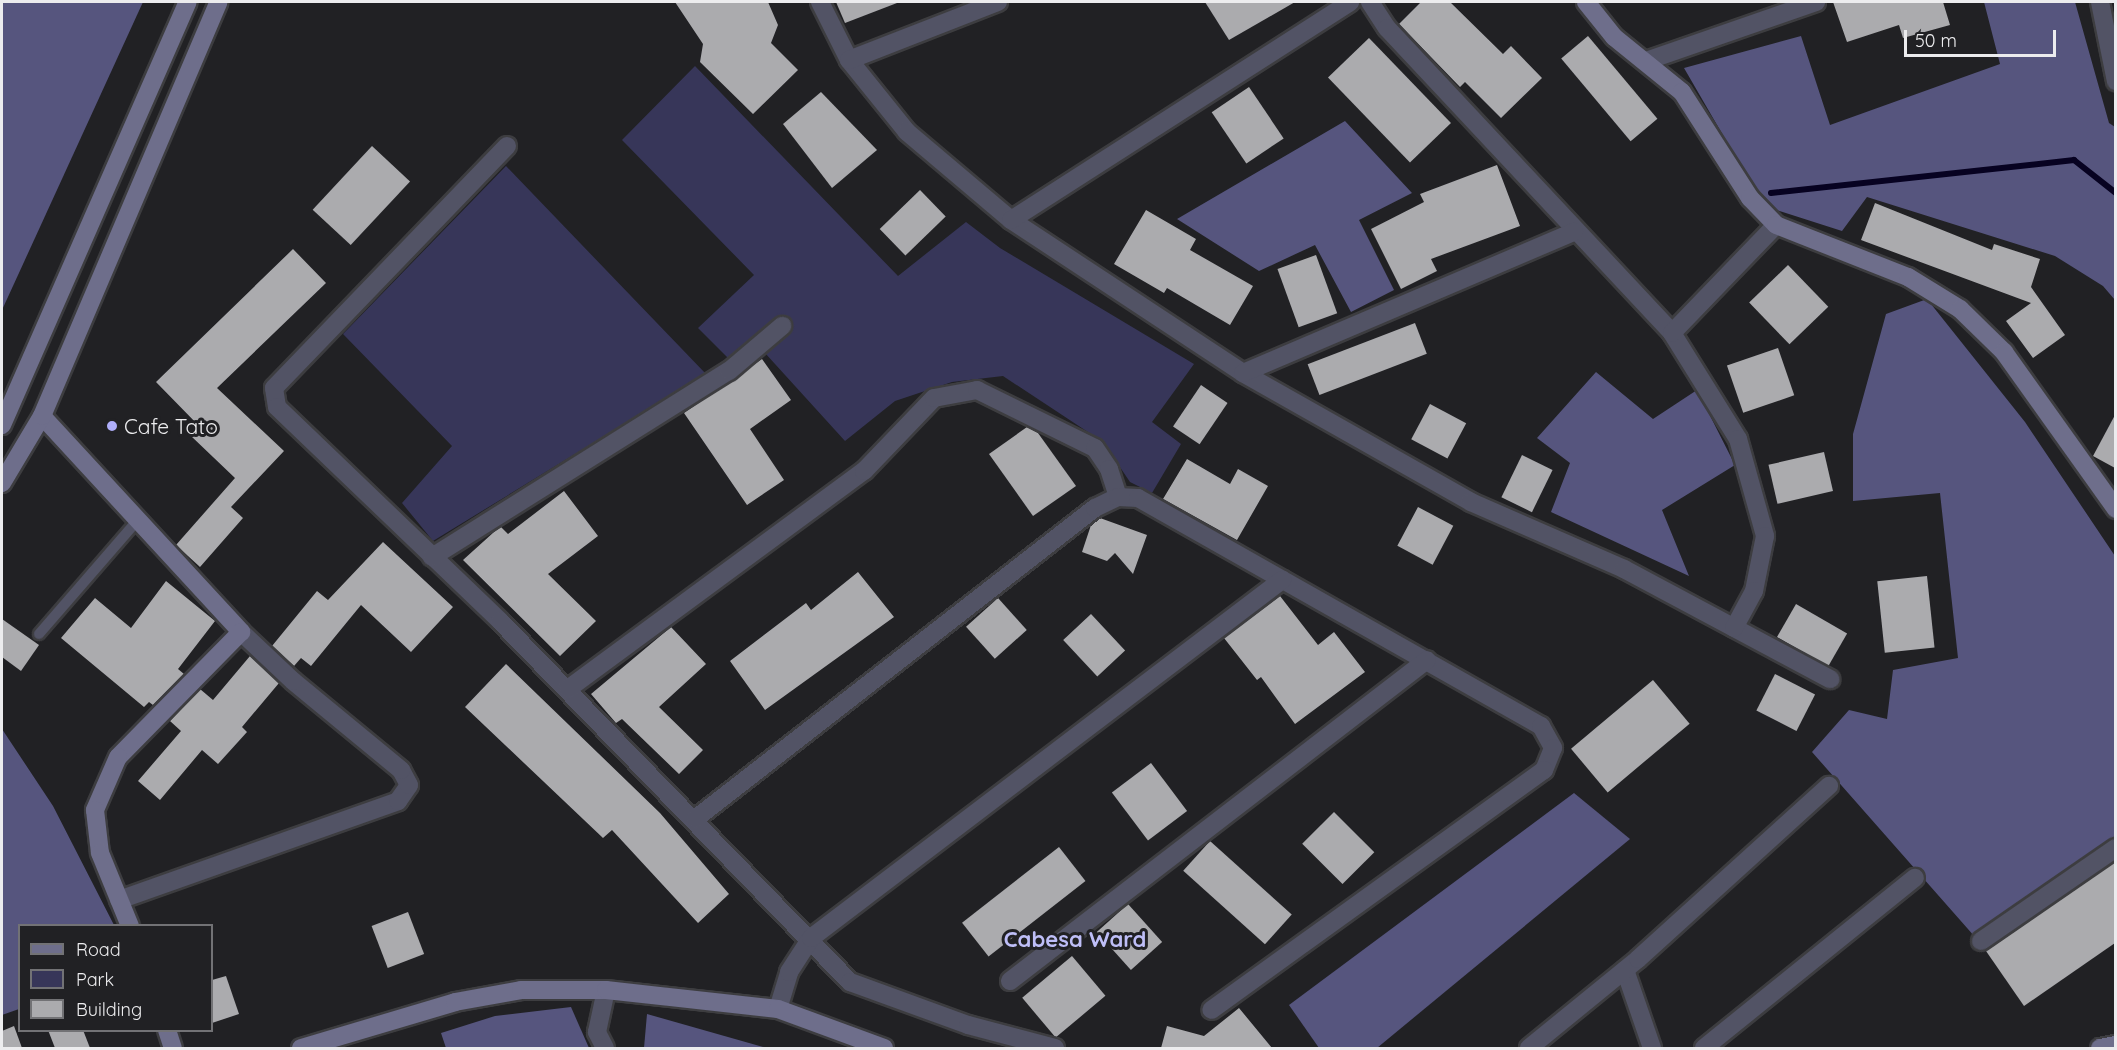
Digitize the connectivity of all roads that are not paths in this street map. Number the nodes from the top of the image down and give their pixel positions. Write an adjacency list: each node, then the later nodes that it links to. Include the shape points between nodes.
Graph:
1 (188, 2): 21 (main road, via 96,219)
2 (219, 2): 20 (main road)
3 (820, 2): 10 (street)
4 (998, 2): 10 (street)
5 (1350, 2): 14 (street)
6 (1370, 2): 16 (street, via 1387,28)
7 (1586, 2): 11 (main road, via 1614,37)
8 (1816, 2): 11 (street)
9 (2100, 2): 12 (street)
10 (849, 60): 14 (street, via 907,132)
11 (1646, 61): 15 (main road, via 1682,92 1750,198)
12 (2115, 81)
13 (507, 146): 26 (street, via 274,388 277,407)
14 (1011, 220): 19 (street)
15 (1776, 225): 18 (street); 24 (main road, via 1908,277 1960,309 2004,352)
16 (1574, 232): 18 (street); 19 (street)
17 (782, 326): 26 (street, via 729,371)
18 (1672, 333): 28 (street, via 1738,439 1765,536 1754,591)
19 (1243, 373): 28 (street, via 1472,502 1624,569)
20 (42, 416): 22 (main road); 25 (main road)
21 (2, 425)
22 (2, 483)
23 (1118, 497): 27 (street, via 1138,498); 33 (street, via 1109,469 1095,448 977,390 934,398 864,471); 35 (street, via 1095,508)
24 (2115, 509)
25 (136, 522): 29 (main road); 30 (lane)
26 (432, 557): 33 (street)
27 (1282, 580): 31 (street); 40 (street)
28 (1734, 628): 32 (street)
29 (242, 632): 38 (main road, via 118,757 95,810 100,853); 38 (street, via 293,681 401,770 409,785 398,801)
30 (39, 634)
31 (1427, 660): 43 (street); 46 (street, via 1541,726 1553,748 1544,770)
32 (1830, 679)
33 (568, 689): 35 (street)
34 (1829, 786): 42 (street)
35 (695, 819): 40 (street)
36 (2115, 848): 41 (street)
37 (1915, 878): 56 (street)
38 (119, 900): 39 (main road)
39 (129, 924)
40 (811, 938): 45 (street, via 789,972); 53 (street, via 850,982 968,1025)
41 (1981, 941)
42 (1625, 970): 54 (street); 55 (street)
43 (1011, 981)
44 (606, 990): 45 (main road); 50 (main road, via 521,990 454,1002); 51 (street, via 597,1032)
45 (778, 1009): 52 (main road)
46 (1211, 1010)
47 (169, 1032): 49 (main road)
48 (2115, 1045): 57 (main road)
49 (173, 1048)
50 (301, 1048)
51 (605, 1048)
52 (884, 1048)
53 (1055, 1048)
54 (1529, 1048)
55 (1652, 1048)
56 (1704, 1048)
57 (2100, 1048)

